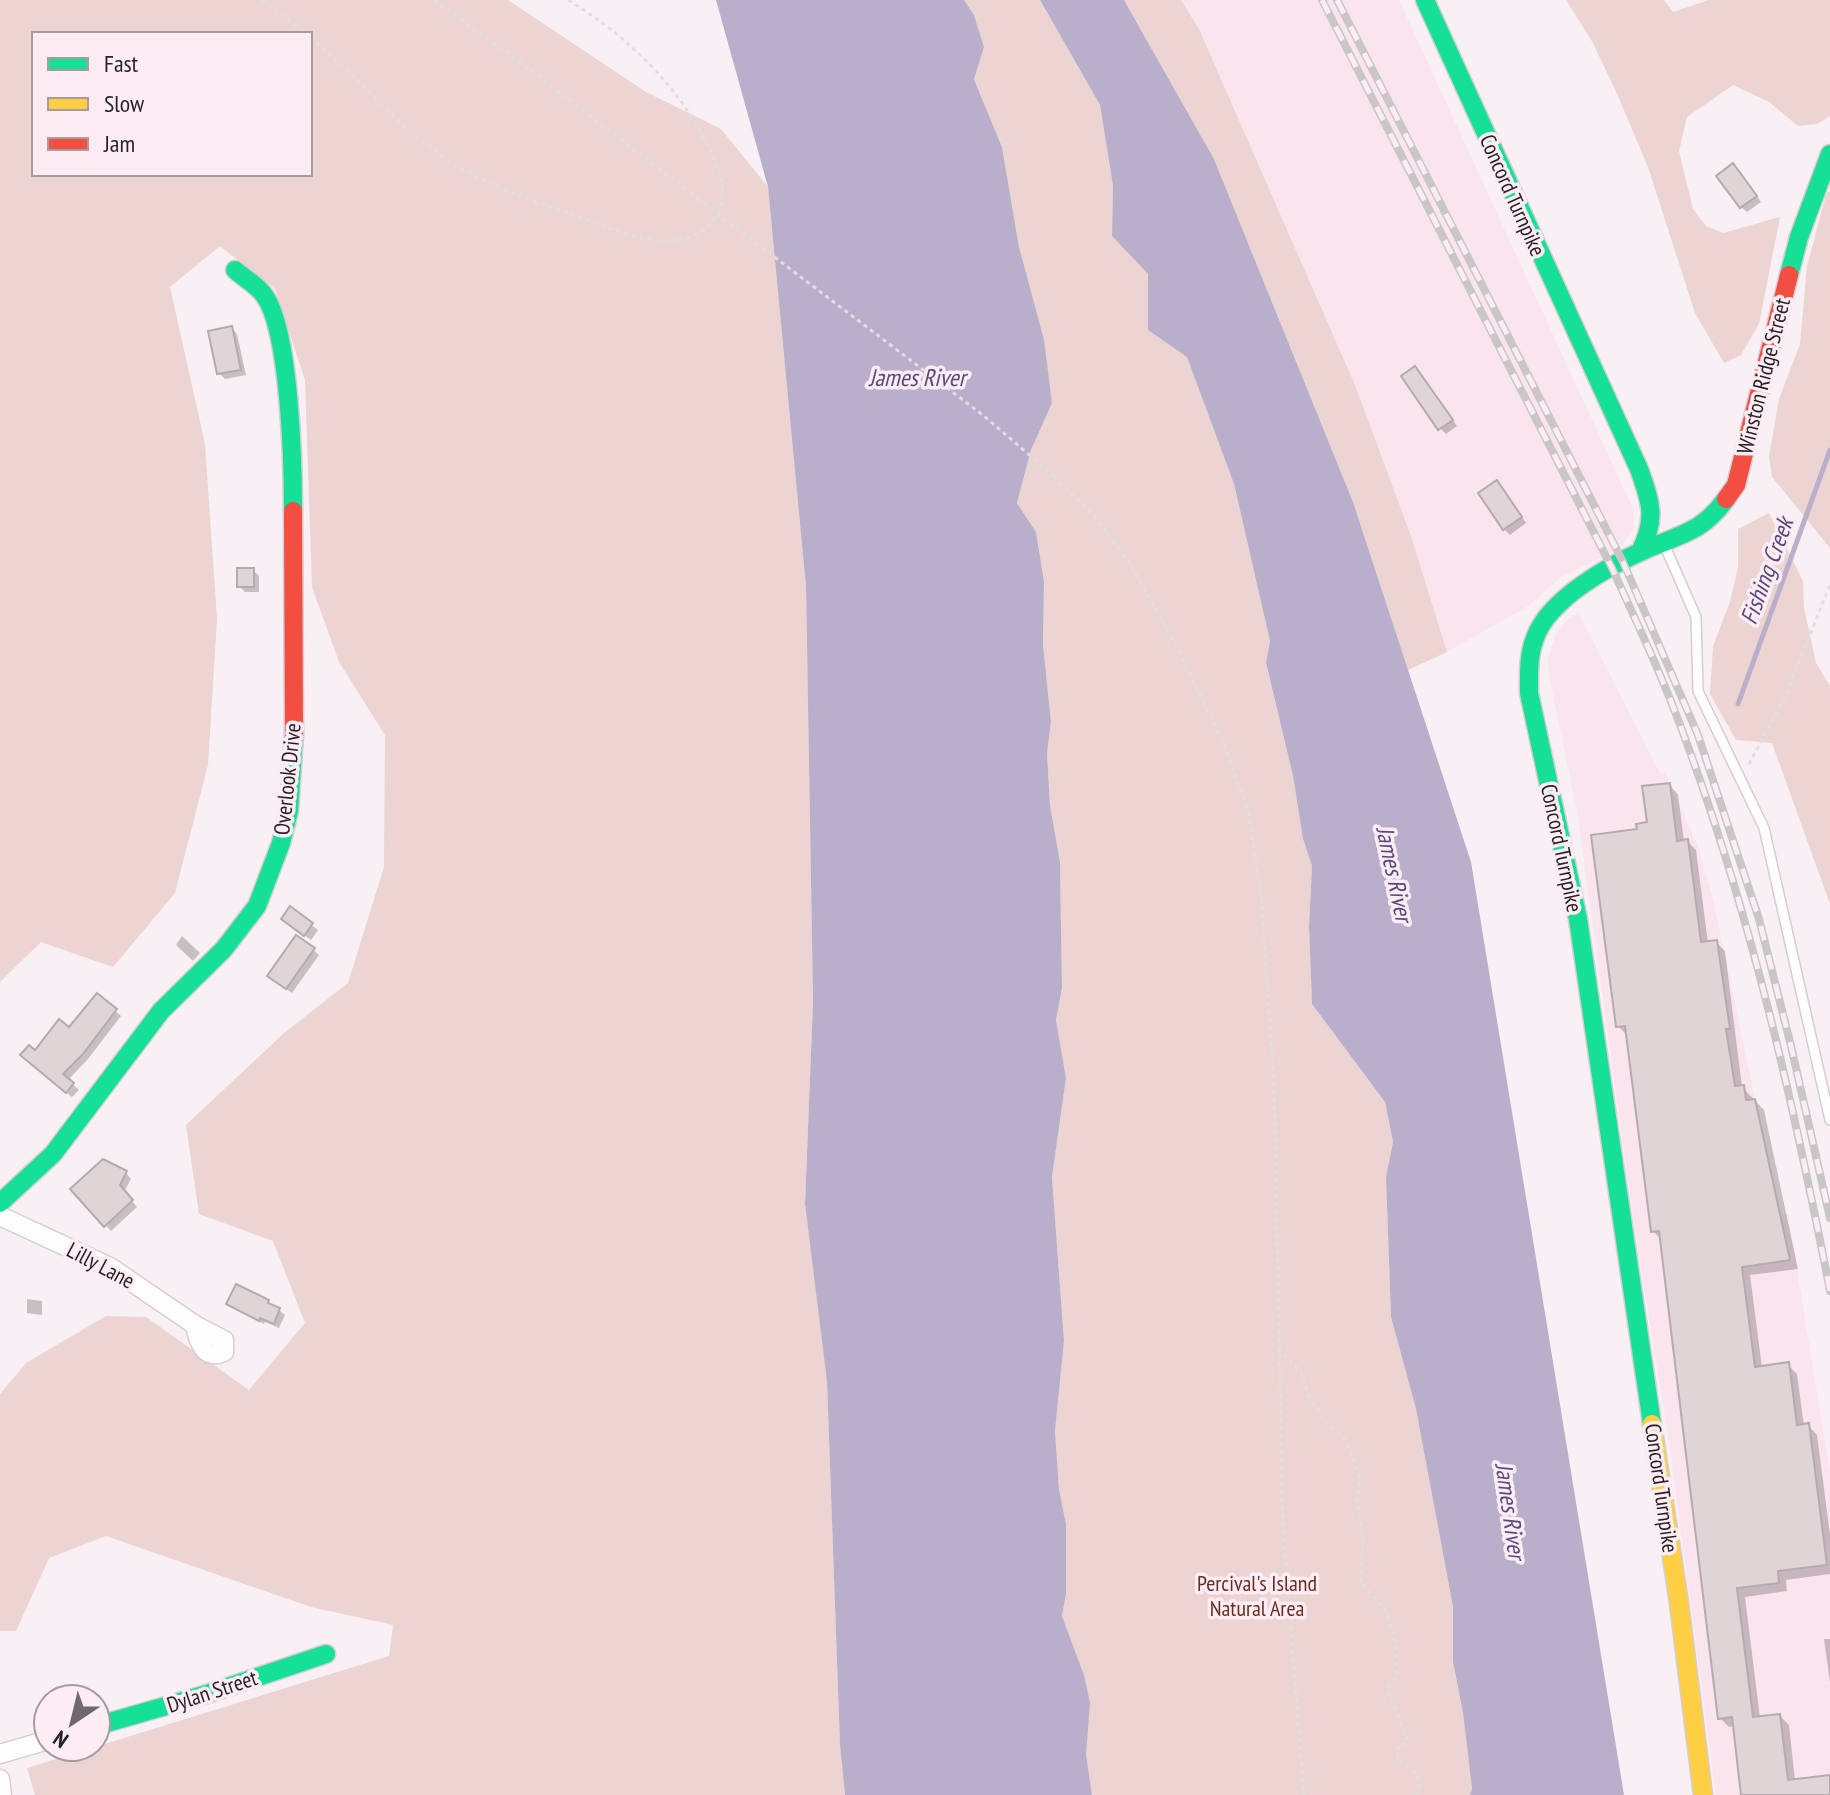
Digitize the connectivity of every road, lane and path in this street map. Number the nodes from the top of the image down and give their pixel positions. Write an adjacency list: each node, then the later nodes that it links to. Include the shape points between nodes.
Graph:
1 (262, 0): 5 (path)
2 (434, 0): 17 (path, bridge, via 984,416 1099,521 1134,570 1221,737 1248,810 1261,894 1274,1084)
3 (568, 0): 6 (path, via 658,73 703,136 723,187 723,201 700,232 675,240 631,236 470,172 412,132)
4 (1425, 0): 10 (street, Concord Turnpike, via 1639,469 1653,519)
5 (304, 32)
6 (312, 39)
7 (1830, 154): 9 (street, Winston Ridge Street, via 1799,237 1736,485 1719,511 1695,530)
8 (235, 270): 14 (street, Overlook Drive, via 264,295 284,360 293,477 294,748 281,843 246,923 161,1011 41,1167)
9 (1663, 542): 10 (street, Winston Ridge Street); 12 (lane, via 1696,617 1698,691)
10 (1640, 552): 26 (street, Concord Turnpike, via 1555,606 1536,632 1527,664 1578,919)
11 (1830, 585): 12 (path, via 1784,699)
12 (1741, 777): 13 (lane, via 1764,828)
13 (1830, 1120)
14 (0, 1203)
15 (0, 1216): 16 (street, Lilly Lane, via 110,1267)
16 (195, 1325)
17 (1278, 1349): 24 (path, via 1283,1529); 25 (path, via 1301,1372 1325,1421 1343,1436 1360,1478 1361,1583 1384,1608 1394,1635 1396,1677 1389,1694 1408,1742 1396,1750 1399,1761 1417,1772)
18 (326, 1654): 19 (street, Dylan Street)
19 (112, 1721)
20 (32, 1745): 21 (street)
21 (0, 1754)
22 (0, 1779): 23 (street)
23 (2, 1795)
24 (1304, 1795)
25 (1417, 1795)
26 (1703, 1795)

